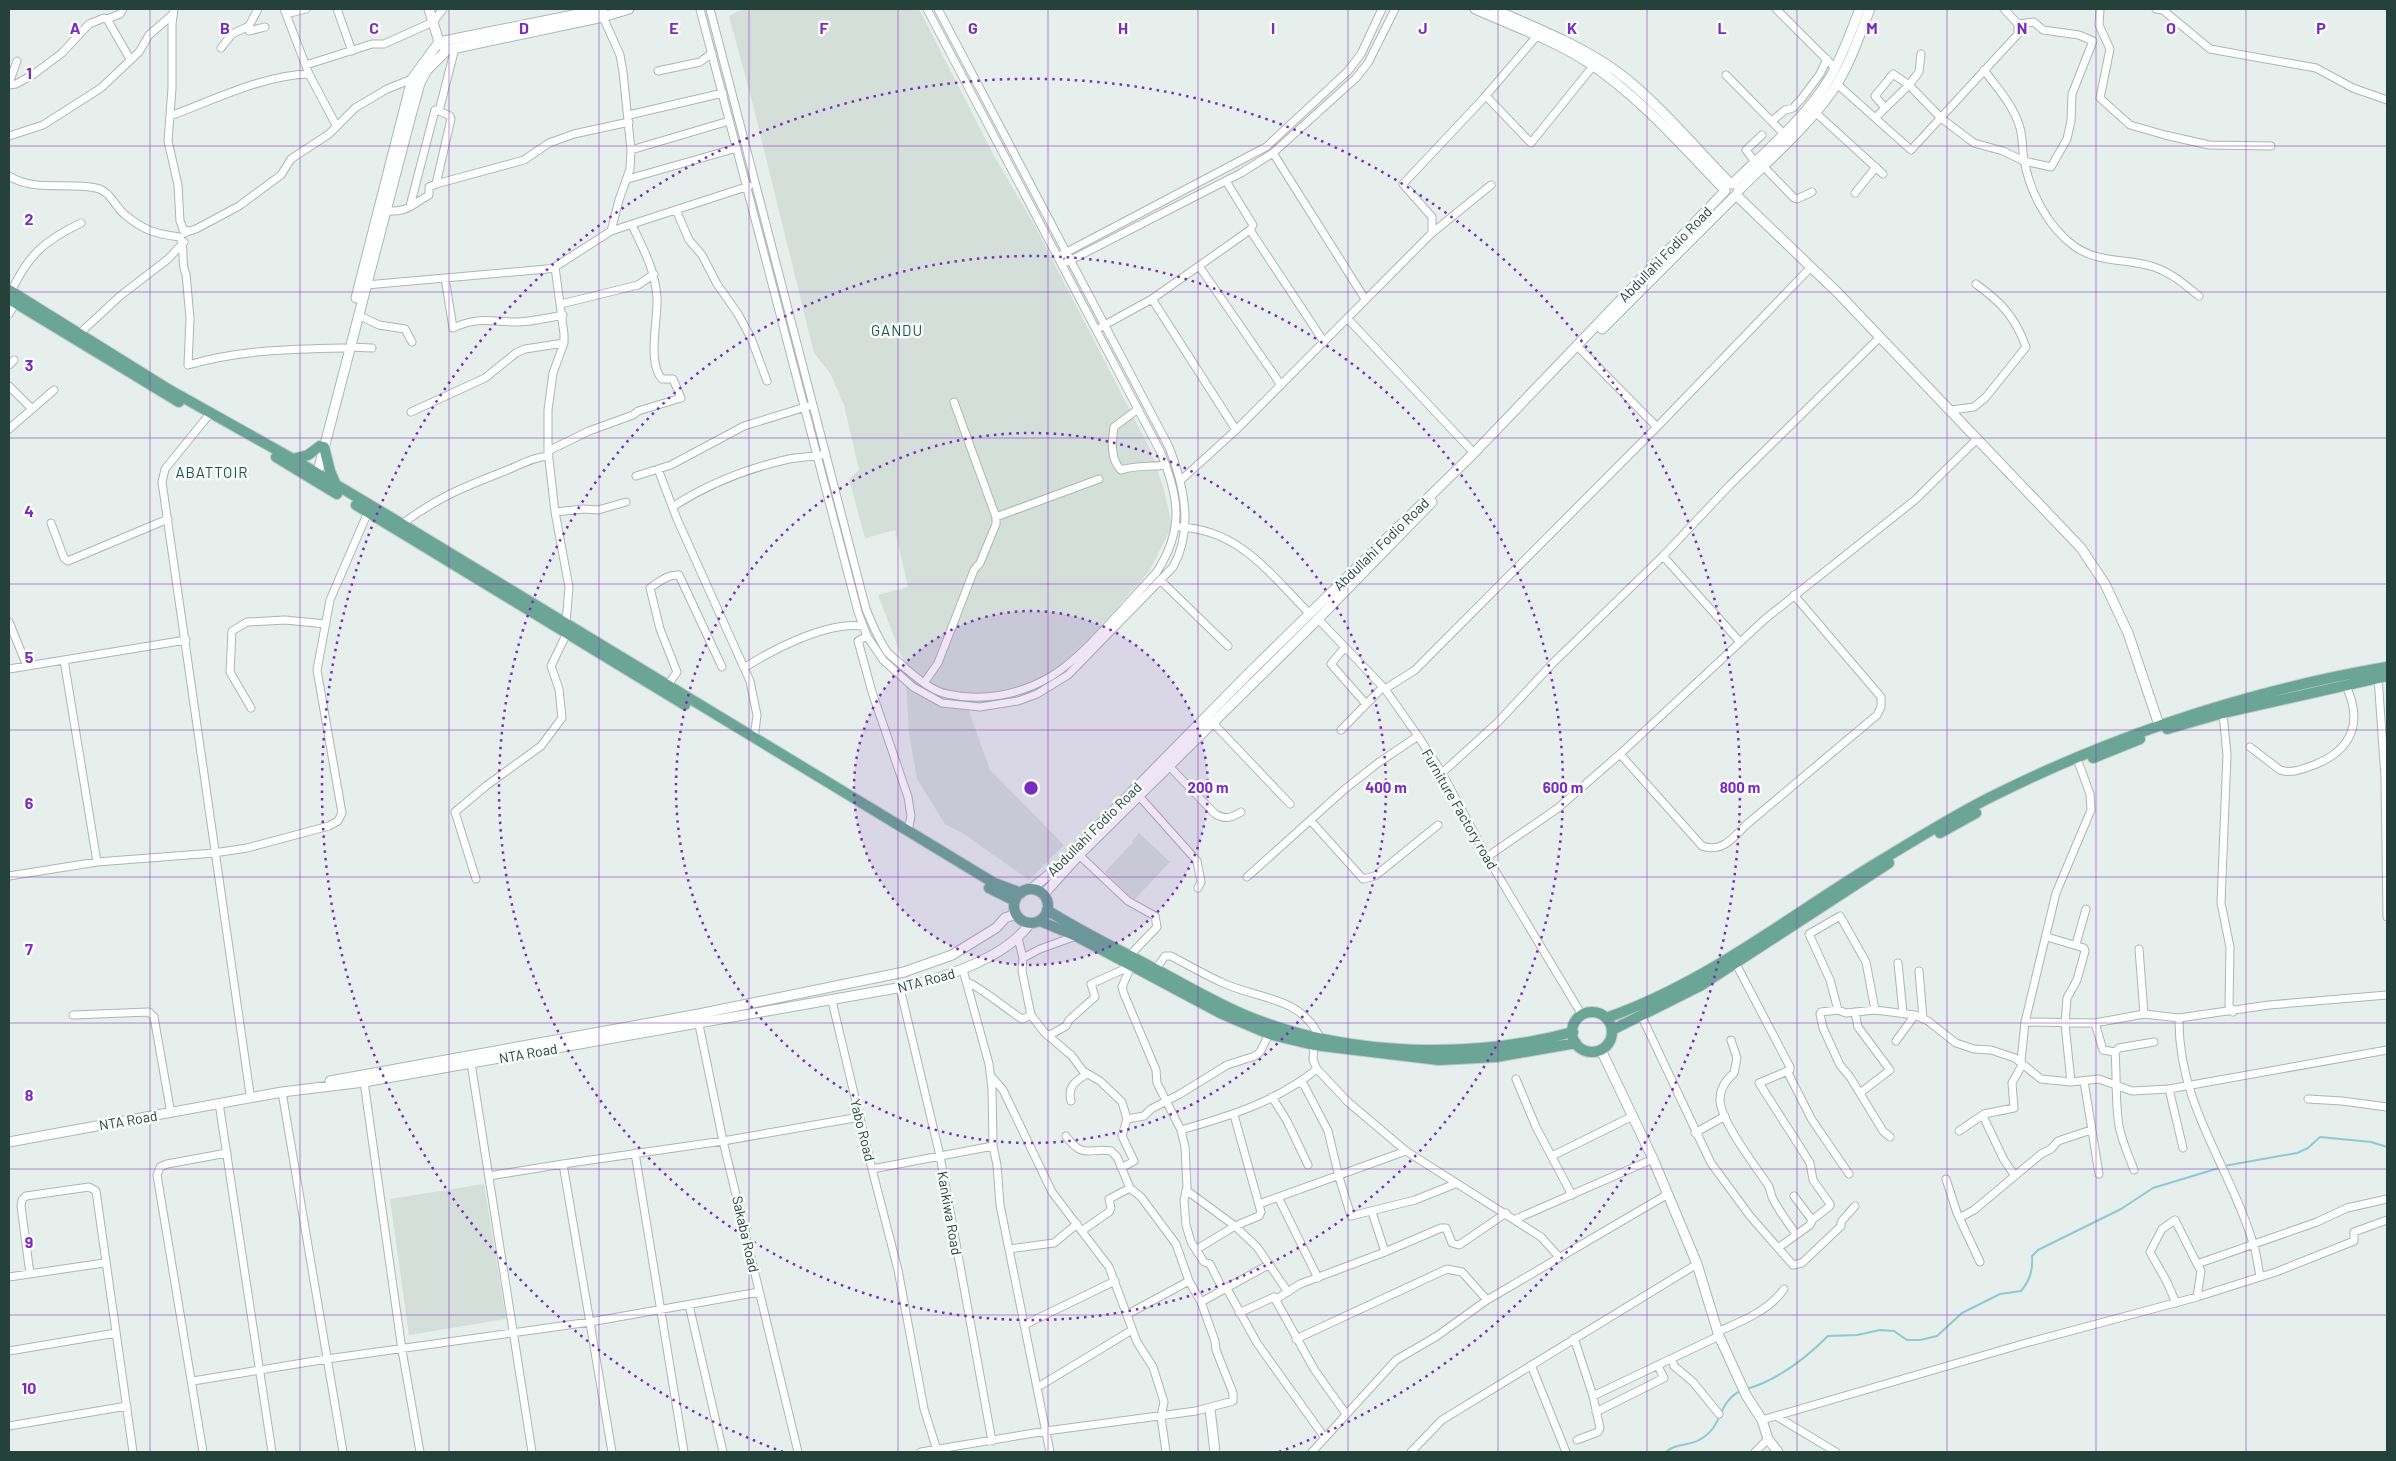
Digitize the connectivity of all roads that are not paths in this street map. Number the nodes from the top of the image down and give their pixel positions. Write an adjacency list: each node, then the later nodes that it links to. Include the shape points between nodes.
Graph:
1 (123, 9): 25 (street, via 120,14)
2 (258, 9): 29 (street)
3 (306, 9): 22 (street)
4 (337, 9): 35 (street)
5 (429, 9): 26 (main road)
6 (443, 9): 26 (street)
7 (629, 9): 24 (main road)
8 (700, 9): 36 (street)
9 (710, 9): 80 (street)
10 (927, 9): 97 (street)
11 (938, 9): 96 (street)
12 (1382, 9): 96 (street, via 1354,64 1266,147)
13 (1395, 9): 71 (street, via 1368,63 1356,78)
14 (1475, 9): 30 (main road)
15 (1494, 9): 83 (main road, via 1569,43 1618,73 1642,93)
16 (1776, 9): 39 (street)
17 (1860, 9): 43 (main road, Abdullahi Fodio Road)
18 (1870, 9): 50 (main road, Abdullahi Fodio Road, via 1847,66)
19 (2004, 9): 27 (street)
20 (2100, 9): 68 (street, via 2099,25 2110,49 2100,98 2130,125 2209,145)
21 (2156, 9): 54 (street, via 2163,10 2210,49 2316,68 2353,88)
22 (285, 11): 41 (street)
23 (173, 12): 38 (street); 58 (street)
24 (603, 13): 32 (main road); 34 (main road); 60 (street, via 620,55)
25 (107, 19): 38 (street); 49 (street, via 89,24 62,53 34,74 16,84)
26 (434, 22): 32 (main road); 35 (street, via 384,44 372,44)
27 (2018, 24): 44 (street, via 2018,34); 72 (street, via 2034,22 2043,30 2079,35 2092,41 2072,94 2067,139 2051,167)
28 (265, 27): 29 (street)
29 (249, 28): 31 (street); 33 (street, via 232,34)
30 (1536, 37): 42 (main road); 53 (street)
31 (249, 40)
32 (439, 42): 34 (main road); 48 (main road)
33 (221, 48)
34 (451, 49): 56 (street); 88 (main road, via 432,62 420,83)
35 (352, 51): 41 (street)
36 (712, 53): 45 (street, via 700,62); 52 (street)
37 (1920, 54): 51 (street, via 1919,72)
38 (130, 59): 67 (street, via 101,88 58,116 43,125)
39 (1826, 59): 43 (street); 63 (street, via 1820,74 1802,98)
40 (17, 61): 49 (street)
41 (306, 65): 46 (street)
42 (1593, 66): 53 (street, via 1531,143); 83 (main road, via 1637,101)
43 (1835, 68): 65 (main road, Abdullahi Fodio Road, via 1817,97)
44 (1984, 70): 61 (street); 72 (street, via 2011,107 2020,129)
45 (658, 71)
46 (310, 74): 58 (street, via 288,74 269,79); 64 (street)
47 (1726, 75): 63 (street)
48 (412, 78): 64 (street, via 374,95); 123 (main road)
49 (9, 84)
50 (1836, 84): 57 (main road, Abdullahi Fodio Road); 59 (street)
51 (1909, 86): 55 (street); 55 (street, via 1894,74 1875,96); 61 (street)
52 (723, 93): 60 (street); 62 (street)
53 (1486, 96): 94 (street, via 1403,184 1432,217)
54 (2387, 100)
55 (1885, 108): 59 (street)
56 (439, 111): 79 (street, via 451,119); 86 (street, via 435,110)
57 (1815, 112): 73 (main road, Abdullahi Fodio Road); 74 (street)
58 (170, 116): 93 (street, via 168,141 178,185 180,221)
59 (1876, 117): 61 (street, via 1911,150)
60 (629, 118): 70 (street); 79 (street, via 549,143 524,160)
61 (1941, 118): 72 (street, via 1974,144 2003,151)
62 (729, 121): 69 (street); 70 (street)
63 (1772, 121): 65 (street)
64 (336, 125): 93 (street, via 329,134 291,159 281,175 261,190 223,215)
65 (1784, 134): 73 (main road, Abdullahi Fodio Road)
66 (1762, 135): 73 (street, via 1746,150)
67 (9, 136)
68 (2271, 146)
69 (737, 148): 77 (street); 82 (street)
70 (631, 150): 77 (street)
71 (1274, 153): 78 (street); 110 (street)
72 (2024, 161): 108 (street, via 2048,221 2074,246 2095,258 2154,267 2176,277)
73 (1759, 164): 83 (main road, Abdullahi Fodio Road); 84 (street, via 1794,198)
74 (1876, 167): 75 (street); 85 (street)
75 (1883, 174)
76 (9, 176): 95 (street, via 27,183 97,188 145,230 180,237)
77 (628, 180): 92 (street)
78 (1226, 181): 91 (street, via 1253,225); 98 (street)
79 (436, 184): 86 (street, via 429,187 429,195)
80 (755, 184): 82 (street); 131 (street)
81 (1491, 185): 94 (street)
82 (747, 187): 87 (street); 132 (street)
83 (1732, 191): 102 (main road); 125 (main road, Abdullahi Fodio Road); 143 (main road, Abdullahi Fodio Road)
84 (1812, 192)
85 (1855, 193)
86 (410, 206): 88 (street, via 402,212)
87 (676, 210): 90 (street); 126 (street, via 689,240 702,254 751,338)
88 (385, 211): 106 (main road)
89 (81, 223): 107 (street, via 54,236 35,252 20,272)
90 (632, 225): 92 (street); 103 (street)
91 (1250, 230): 100 (street); 121 (street)
92 (611, 231): 101 (street)
93 (187, 232): 95 (street)
94 (1432, 233): 110 (street)
95 (184, 244): 118 (street); 123 (street, via 190,318 188,365 216,356 267,350)
96 (1065, 253): 97 (street); 98 (street)
97 (1057, 257): 99 (street)
98 (1070, 261): 99 (street); 116 (street)
99 (1062, 265): 117 (street)
100 (1199, 266): 109 (street); 128 (street)
101 (555, 267): 104 (street); 111 (street)
102 (1811, 267): 119 (main road); 138 (street)
103 (654, 274): 111 (street, via 638,286); 144 (street, via 655,367 662,379 673,379 681,398 589,431)
104 (445, 278): 106 (street); 114 (street, via 454,328 473,320 519,322)
105 (1976, 284): 135 (street, via 2000,302 2021,331 2026,347 1986,397 1974,407)
106 (366, 285): 113 (main road)
107 (11, 296): 112 (street); 118 (main road); 137 (main road, via 164,396)
108 (2199, 296)
109 (1152, 299): 116 (street); 140 (street)
110 (1365, 299): 115 (street)
111 (561, 304): 114 (street)
112 (9, 314)
113 (358, 315): 120 (street, via 380,325 405,328); 123 (main road)
114 (562, 315): 122 (street)
115 (1348, 319): 121 (street); 143 (street)
116 (1104, 326): 117 (street); 153 (street, via 1169,447)
117 (1096, 330): 133 (street)
118 (79, 334): 147 (main road, via 168,390)
119 (1879, 338): 135 (main road); 164 (street)
120 (412, 342)
121 (1324, 342): 128 (street)
122 (564, 343): 136 (street, via 516,353 485,378); 144 (street, via 553,374 548,410)
123 (347, 347): 124 (street); 142 (main road)
124 (372, 348)
125 (1581, 350): 138 (street); 167 (main road, Abdullahi Fodio Road)
126 (768, 381)
127 (9, 386): 134 (street)
128 (1281, 386): 140 (street)
129 (54, 390): 134 (street)
130 (954, 402): 159 (street)
131 (813, 404): 132 (street); 145 (street)
132 (804, 407): 146 (street); 149 (street, via 744,426)
133 (1138, 409): 148 (street); 148 (street, via 1114,427 1112,440 1116,465 1121,470)
134 (32, 410): 139 (street)
135 (1951, 410): 141 (main road)
136 (411, 412)
137 (208, 416): 150 (main road); 160 (street, via 165,470 162,482)
138 (1657, 427): 188 (street, via 1415,670)
139 (9, 428)
140 (1236, 430): 153 (street)
141 (1978, 439): 166 (street, via 1915,500); 193 (main road, via 2081,548 2105,584 2128,633)
142 (322, 447): 147 (main road); 150 (main road); 154 (main road)
143 (1474, 453): 167 (main road, Abdullahi Fodio Road)
144 (549, 454): 158 (street); 162 (street, via 532,458 446,495)
145 (826, 454): 146 (street); 185 (street, via 866,609 875,632 889,654)
146 (817, 456): 156 (street, via 791,459 745,472 689,496); 170 (street)
147 (293, 459): 150 (main road)
148 (1166, 465): 163 (street, via 1176,496)
149 (658, 469): 151 (street); 156 (street, via 665,492)
150 (313, 475): 154 (main road); 157 (main road)
151 (636, 476)
152 (1099, 479): 159 (street)
153 (1181, 480): 163 (street, via 1184,496)
154 (337, 486): 162 (main road)
155 (626, 502): 158 (street, via 598,510)
156 (674, 506): 182 (street)
157 (368, 512): 169 (street, via 330,600); 171 (main road)
158 (555, 512): 171 (street, via 569,587)
159 (996, 517): 185 (street, via 996,524 974,570 938,663)
160 (168, 519): 161 (street, via 68,561); 173 (street)
161 (51, 523)
162 (402, 524): 171 (main road)
163 (1180, 526): 165 (street, via 1177,559); 167 (street, Furniture Factory road, via 1223,536 1252,554); 175 (street, via 1156,573)
164 (1663, 556): 174 (street); 201 (street, via 1552,664 1498,722)
165 (1160, 581): 175 (street); 176 (street)
166 (1794, 595): 174 (street); 198 (street, via 1880,697 1881,707 1877,715 1746,825 1728,844 1717,848 1702,846)
167 (1314, 616): 177 (street, Furniture Factory road); 192 (main road, Abdullahi Fodio Road); 216 (main road, Abdullahi Fodio Road, via 1056,869)
168 (9, 622): 179 (street)
169 (326, 624): 190 (street, via 285,620 246,622 232,631 230,672); 208 (street, via 317,670 342,813 338,821 329,826 247,848)
170 (863, 626): 172 (street); 182 (street, via 849,624 802,638)
171 (566, 628): 187 (main road); 214 (street, via 550,666 559,689 562,718 541,746 456,812); 216 (main road)
172 (867, 636): 175 (street, via 883,660 914,687 942,703 980,706 1018,701 1037,694 1068,675); 207 (street, via 858,641 908,797 911,816)
173 (186, 640): 178 (street); 208 (street)
174 (1740, 642): 198 (street)
175 (1094, 643): 185 (street, via 1049,677 1015,693 979,698 946,694)
176 (1228, 646)
177 (1345, 648): 188 (street, Furniture Factory road); 189 (street, via 1331,664)
178 (64, 660): 179 (street); 211 (street)
179 (27, 666): 183 (street)
180 (722, 667): 187 (street, via 679,575 674,574 650,588 660,629 677,672)
181 (2387, 667): 193 (main road, via 2241,700)
182 (744, 668): 196 (street, via 750,681 756,715)
183 (9, 669)
184 (2383, 676): 186 (main road); 221 (street)
185 (924, 683)
186 (2345, 684): 191 (main road); 197 (street, via 2355,723 2339,751 2325,760 2285,772)
187 (667, 686): 196 (main road)
188 (1384, 688): 189 (street); 195 (street, Furniture Factory road)
189 (1366, 704): 194 (street)
190 (251, 708)
191 (2223, 713): 199 (main road, via 2158,731); 239 (street, via 2228,755 2221,903 2230,947)
192 (1213, 723): 200 (main road, Abdullahi Fodio Road); 203 (street)
193 (2159, 725): 250 (main road, via 2117,740 1999,793 1878,862 1694,979)
194 (1341, 730)
195 (1418, 736): 201 (street, Furniture Factory road); 205 (street, via 1371,768)
196 (754, 738): 207 (main road)
197 (2250, 746)
198 (1620, 754): 210 (street, via 1558,808)
199 (2079, 764): 224 (street, via 2090,794 2091,810 2056,893); 230 (main road, via 1994,803 1945,830)
200 (1169, 766): 202 (main road, Abdullahi Fodio Road); 204 (street, via 1215,814 1232,818)
201 (1442, 773): 210 (street, Furniture Factory road)
202 (1139, 796): 209 (main road, Abdullahi Fodio Road); 215 (street, via 1197,861 1201,882)
203 (1290, 804)
204 (1241, 812)
205 (1311, 821): 206 (street, via 1363,879 1375,876); 213 (street)
206 (1438, 825)
207 (908, 831): 216 (main road, via 994,883)
208 (214, 853): 211 (street); 285 (street)
209 (1080, 855): 217 (main road, Abdullahi Fodio Road); 229 (street, via 1128,901 1156,916 1157,927)
210 (1487, 857): 247 (street, Furniture Factory road)
211 (97, 862): 212 (street)
212 (9, 876)
213 (1247, 877)
214 (476, 879)
215 (1198, 888)
216 (1022, 894): 217 (main road); 220 (main road)
217 (1043, 895): 219 (main road, via 1048,904)
218 (2086, 909): 226 (street)
219 (1047, 910): 222 (main road); 229 (main road)
220 (1016, 914): 222 (main road, via 1025,922); 253 (main road, NTA Road, via 1005,918 996,928 952,955 904,972)
221 (2387, 917)
222 (1035, 922): 223 (main road); 225 (main road, NTA Road)
223 (1076, 936): 228 (street); 229 (main road)
224 (2047, 937): 226 (street); 254 (street)
225 (1018, 938): 228 (street); 233 (main road, NTA Road)
226 (2076, 944): 256 (street, via 2085,951 2077,980 2067,998)
227 (2140, 949): 244 (street)
228 (1023, 958): 246 (street, via 1022,971)
229 (1130, 961): 232 (main road); 259 (main road, via 1222,1014); 260 (street, via 1091,984 1096,997 1066,1026); 288 (street, via 1122,987 1153,1062 1156,1083)
230 (1735, 962): 248 (main road, via 1692,990); 272 (street, via 1790,1067)
231 (1898, 964): 243 (street)
232 (1156, 969): 263 (main road, via 1245,1015); 263 (street, via 1165,956 1171,956 1224,984 1289,1005 1305,1014)
233 (963, 970): 235 (street); 236 (main road, NTA Road)
234 (1919, 971): 251 (street)
235 (967, 982): 246 (street, via 1022,1019); 274 (street)
236 (900, 988): 238 (main road, NTA Road); 313 (street, Kankiwa Road)
237 (2387, 995): 239 (street)
238 (832, 1000): 253 (main road, NTA Road); 297 (street, Yabo Road)
239 (2231, 1009): 252 (street)
240 (1838, 1010): 241 (street, via 1830,980 1809,934 1840,916 1866,962); 242 (street); 284 (street, via 1821,1012 1820,1020 1840,1065)
241 (1875, 1010): 242 (street); 243 (street)
242 (1855, 1012): 284 (street, via 1858,1027 1890,1069)
243 (1903, 1013): 249 (street)
244 (2144, 1014): 252 (street); 255 (street)
245 (72, 1015): 292 (street, via 149,1012 154,1017)
246 (1031, 1015): 260 (street)
247 (1582, 1015): 250 (main road, via 1594,1012); 258 (main road)
248 (1640, 1015): 257 (main road); 302 (street)
249 (1916, 1015): 251 (street); 262 (street)
250 (1606, 1018): 257 (main road)
251 (1923, 1018): 270 (street, via 1956,1043 1991,1050)
252 (2179, 1018): 281 (street, via 2179,1045)
253 (698, 1019): 269 (main road, NTA Road); 285 (main road, NTA Road); 306 (street, Sakaba Road)
254 (2025, 1022): 256 (street); 270 (street)
255 (2095, 1023): 256 (street); 268 (street, via 2103,1050)
256 (2064, 1024): 278 (street)
257 (1612, 1030): 266 (main road, via 1608,1045)
258 (1572, 1032): 263 (main road, via 1542,1041 1460,1051); 265 (main road)
259 (1269, 1034): 263 (main road); 288 (street, via 1255,1056 1227,1065)
260 (1048, 1036): 273 (street)
261 (1731, 1040): 295 (street, via 1737,1058 1734,1073 1725,1080 1720,1097)
262 (1896, 1041)
263 (1317, 1042): 265 (main road, via 1439,1060 1496,1057); 271 (street, via 1313,1060)
264 (2154, 1042): 268 (street, via 2119,1048)
265 (1576, 1043): 266 (main road, via 1583,1050)
266 (1601, 1050): 294 (main road)
267 (2387, 1050): 281 (street)
268 (2115, 1052): 280 (street)
269 (471, 1063): 277 (main road, NTA Road); 323 (street)
270 (2021, 1063): 278 (street, via 2041,1079); 296 (street, via 2012,1083 2014,1108)
271 (1316, 1070): 279 (street); 310 (street)
272 (1787, 1072): 321 (street, via 1812,1120); 341 (street, via 1759,1083 1810,1164 1813,1180 1830,1204)
273 (1087, 1074): 289 (street, via 1072,1084); 298 (street, via 1100,1081 1122,1102)
274 (990, 1076): 308 (street); 344 (street, via 1003,1090 1052,1192)
275 (1516, 1079): 314 (street)
276 (2084, 1081): 278 (street); 280 (street, via 2099,1079); 300 (street)
277 (364, 1082): 283 (main road, NTA Road); 384 (street)
278 (2071, 1082)
279 (1300, 1083): 286 (street); 325 (street, via 1328,1131)
280 (2115, 1085): 282 (street, via 2132,1091); 320 (street, via 2121,1133)
281 (2187, 1085): 282 (street); 346 (street)
282 (2169, 1089): 309 (street)
283 (282, 1092): 290 (main road, NTA Road); 386 (street)
284 (1860, 1093): 305 (street)
285 (250, 1094): 292 (main road, NTA Road)
286 (1272, 1097): 293 (street); 317 (street)
287 (2308, 1099): 291 (street)
288 (1166, 1100): 298 (street, via 1144,1116); 299 (street)
289 (1071, 1101)
290 (219, 1103): 307 (main road, NTA Road); 311 (street)
291 (2387, 1107)
292 (170, 1108): 303 (main road, NTA Road)
293 (1234, 1115): 299 (street); 335 (street)
294 (1633, 1116): 314 (street); 315 (main road)
295 (1725, 1116): 302 (street); 345 (street)
296 (1984, 1116): 301 (street); 324 (street)
297 (860, 1117): 306 (street); 319 (street, Yabo Road)
298 (1127, 1119): 318 (street, via 1122,1136 1134,1161)
299 (1181, 1130): 329 (street, via 1185,1147)
300 (2092, 1130): 322 (street); 324 (street, via 2058,1141)
301 (1959, 1131)
302 (1695, 1133): 347 (street, via 1711,1163)
303 (9, 1136)
304 (1066, 1136): 318 (street, via 1080,1150 1091,1153 1111,1151)
305 (1890, 1137)
306 (724, 1141): 312 (street); 365 (street, Sakaba Road)
307 (9, 1142)
308 (993, 1146): 313 (street, Yabo Road); 348 (street)
309 (2183, 1148)
310 (1406, 1151): 325 (street); 327 (street)
311 (226, 1153): 390 (street); 391 (street, via 167,1164 160,1167 157,1175)
312 (635, 1153): 316 (street); 373 (street)
313 (940, 1156): 319 (street, Yabo Road); 407 (street, Kankiwa Road)
314 (1552, 1156): 330 (street)
315 (1653, 1159): 330 (street); 331 (main road)
316 (563, 1164): 323 (street); 376 (street)
317 (1308, 1165)
318 (1121, 1168): 328 (street)
319 (872, 1169): 409 (street, via 898,1270 924,1409)
320 (2134, 1170)
321 (1849, 1174)
322 (2099, 1174)
323 (489, 1176): 379 (street)
324 (2015, 1176): 339 (street)
325 (1339, 1177): 333 (street); 337 (street, via 1351,1216)
326 (1946, 1179): 339 (street)
327 (1455, 1184): 337 (street); 338 (street)
328 (1130, 1188): 344 (street, via 1109,1199 1109,1212); 362 (street, via 1141,1196 1176,1244)
329 (1186, 1190): 343 (street); 349 (street, via 1186,1225 1191,1242)
330 (1572, 1194): 340 (street)
331 (1668, 1194): 351 (street); 355 (main road)
332 (1794, 1196): 341 (street)
333 (1279, 1199): 335 (street); 360 (street)
334 (2387, 1199): 346 (street, via 2346,1208)
335 (1259, 1204): 343 (street, via 1259,1216)
336 (1855, 1206): 347 (street, via 1840,1222 1841,1226 1798,1266 1793,1265)
337 (1372, 1212): 350 (street)
338 (1506, 1213): 340 (street); 350 (street, via 1459,1245 1452,1243 1446,1228 1441,1228)
339 (1961, 1217): 352 (street)
340 (1516, 1219): 351 (street, via 1541,1237)
341 (1812, 1220): 345 (street)
342 (2387, 1220): 359 (street, via 2354,1232 2354,1241)
343 (1235, 1226): 349 (street); 354 (street, via 1257,1246)
344 (1080, 1227): 348 (street, via 1054,1243); 361 (street, via 1109,1267)
345 (1796, 1234): 347 (street)
346 (2254, 1244): 356 (street); 359 (street)
347 (1778, 1248)
348 (1009, 1249): 377 (street)
349 (1197, 1249): 363 (street, via 1204,1262 1210,1264 1222,1288)
350 (1385, 1252): 360 (street)
351 (1560, 1257): 369 (street)
352 (1980, 1262)
353 (104, 1263): 357 (street); 357 (street, via 96,1191 89,1187 26,1196 21,1206); 380 (street)
354 (1270, 1264): 363 (street); 366 (street)
355 (1697, 1264): 381 (main road); 382 (street)
356 (2197, 1264): 368 (street, via 2201,1271); 371 (street, via 2175,1220 2162,1229 2150,1252)
357 (30, 1274): 358 (street)
358 (9, 1277)
359 (2260, 1277): 368 (street)
360 (1318, 1278): 366 (street)
361 (1115, 1281): 375 (street); 377 (street)
362 (1189, 1281): 370 (street); 375 (street)
363 (1226, 1287): 370 (street); 374 (street)
364 (1784, 1289): 381 (street, via 1750,1317)
365 (759, 1292): 372 (street); 419 (street, Sakaba Road)
366 (1288, 1292): 367 (street)
367 (1274, 1297): 374 (street); 383 (street)
368 (2197, 1297): 371 (street)
369 (1487, 1300): 383 (street, via 1462,1272 1447,1269); 397 (street, via 1438,1336 1396,1360)
370 (1200, 1302): 395 (street, via 1234,1398 1233,1402)
371 (2176, 1303): 399 (street)
372 (689, 1305): 373 (street); 418 (street)
373 (660, 1310): 376 (street); 417 (street)
374 (1239, 1313): 404 (street, via 1257,1344)
375 (1128, 1314): 378 (street)
376 (590, 1322): 379 (street); 416 (street)
377 (1024, 1326): 392 (street)
378 (1132, 1330): 392 (street); 400 (street, via 1153,1367 1164,1402)
379 (513, 1332): 384 (street); 415 (street)
380 (116, 1334): 385 (street); 394 (street)
381 (1718, 1334): 387 (street); 401 (main road, via 1746,1395)
382 (1574, 1338): 388 (street); 393 (street)
383 (1296, 1339): 397 (street)
384 (402, 1350): 386 (street); 414 (street)
385 (9, 1351)
386 (327, 1359): 390 (street); 413 (street)
387 (1672, 1359): 389 (street); 398 (street, via 1674,1366 1693,1382)
388 (1531, 1365): 426 (street, via 1442,1420); 427 (street)
389 (1658, 1366): 393 (street); 396 (street, via 1664,1378)
390 (260, 1371): 391 (street); 412 (street)
391 (193, 1382): 411 (street)
392 (1038, 1386): 403 (street)
393 (1593, 1396): 396 (street)
394 (127, 1406): 402 (street); 410 (street)
395 (1210, 1408): 400 (street); 424 (main road)
396 (1596, 1412): 406 (street, via 1600,1430)
397 (1346, 1414): 404 (street)
398 (1719, 1414)
399 (1776, 1416): 401 (street); 430 (street)
400 (1161, 1417): 403 (street); 423 (street)
401 (1762, 1420): 405 (main road)
402 (9, 1426)
403 (1046, 1431): 407 (street); 422 (street)
404 (1324, 1438): 425 (street)
405 (1768, 1439): 428 (street); 429 (main road)
406 (1577, 1440)
407 (992, 1441): 408 (street)
408 (976, 1443): 409 (street); 421 (street)
409 (936, 1450): 420 (street)
410 (133, 1452)
411 (203, 1452)
412 (272, 1452)
413 (343, 1452)
414 (420, 1452)
415 (532, 1452)
416 (612, 1452)
417 (684, 1452)
418 (723, 1452)
419 (798, 1452)
420 (921, 1452)
421 (977, 1452)
422 (1050, 1452)
423 (1166, 1452)
424 (1215, 1452)
425 (1312, 1452)
426 (1411, 1452)
427 (1566, 1452)
428 (1755, 1452)
429 (1778, 1452)
430 (1836, 1452)

